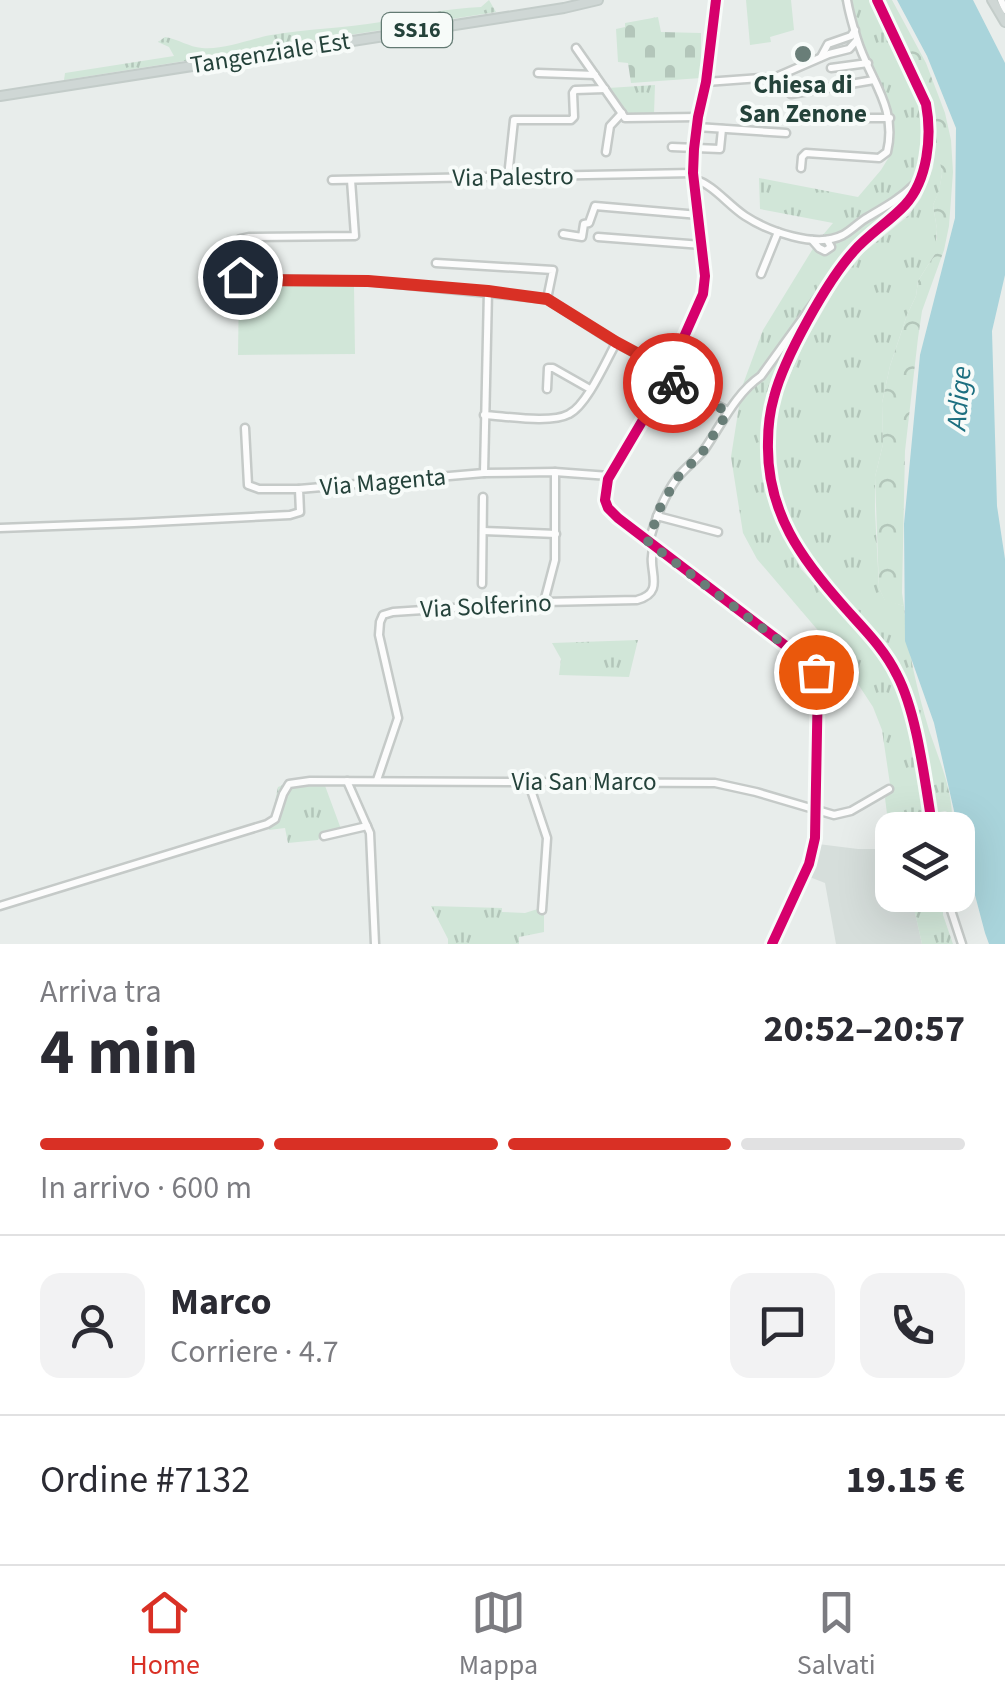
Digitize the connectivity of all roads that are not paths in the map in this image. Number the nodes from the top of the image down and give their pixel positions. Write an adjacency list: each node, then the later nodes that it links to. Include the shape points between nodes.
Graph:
1 (598, 0): 21 (main road, Tangenziale Est / SS16)
2 (716, 0): 18 (street)
3 (847, 0): 9 (street)
4 (877, 0): 37 (street, via 926,104 927,152)
5 (992, 0): 8 (main road)
6 (1001, 0): 7 (street)
7 (1005, 10)
8 (1005, 22)
9 (855, 29): 10 (street); 12 (street, via 828,44)
10 (857, 40): 12 (street); 13 (street)
11 (576, 48): 16 (street)
12 (820, 58): 18 (street, via 776,77)
13 (868, 64): 14 (street); 17 (street)
14 (831, 68)
15 (538, 73): 16 (street)
16 (595, 74): 19 (street)
17 (874, 80): 20 (street); 25 (street)
18 (706, 82): 23 (street)
19 (605, 89): 22 (street); 34 (street, via 575,90 570,120 514,120)
20 (792, 94)
21 (0, 96)
22 (622, 113): 23 (street); 31 (street, via 610,126)
23 (698, 117): 26 (street)
24 (862, 118): 25 (street)
25 (890, 118): 32 (street, via 888,152 879,158 806,153)
26 (697, 127): 27 (street); 30 (street)
27 (722, 128): 28 (street); 30 (street, via 720,149)
28 (786, 133)
29 (672, 147): 30 (street)
30 (694, 147): 33 (street)
31 (606, 152)
32 (801, 168)
33 (694, 176): 34 (street, Via Palestro); 38 (street); 39 (street)
34 (508, 177): 36 (street, Via Palestro)
35 (332, 180): 36 (street, Via Palestro)
36 (351, 180): 46 (street, via 355,236 240,239 240,277)
37 (918, 181): 39 (street, via 840,237); 45 (street, via 906,204 854,251)
38 (699, 215): 40 (street, via 595,206 582,237); 42 (street)
39 (778, 232): 44 (street)
40 (563, 234)
41 (598, 237): 42 (street)
42 (702, 245): 49 (street, via 702,300)
43 (436, 263): 47 (street, via 553,270)
44 (760, 274)
45 (826, 289): 52 (street); 73 (street, via 774,398 772,480 787,532 808,567 897,674)
46 (488, 291): 47 (street); 53 (street)
47 (547, 299): 48 (street)
48 (616, 342): 49 (street); 51 (street)
49 (667, 375): 52 (street); 57 (street)
50 (547, 389): 51 (street, via 548,368)
51 (590, 389): 53 (street, via 561,418)
52 (728, 412): 60 (street)
53 (484, 415): 56 (street)
54 (245, 428): 58 (street, via 248,485)
55 (555, 472): 56 (street, Via Magenta); 57 (street, Via Magenta); 64 (street)
56 (484, 473): 58 (street, Via Magenta)
57 (609, 476): 65 (street, via 608,508)
58 (299, 490): 61 (street, Via Magenta, via 300,512 290,514)
59 (483, 497): 62 (street)
60 (657, 516): 63 (street); 65 (street)
61 (0, 528)
62 (482, 531): 64 (street); 66 (street)
63 (718, 532)
64 (556, 534): 67 (street)
65 (651, 544): 67 (street, Via Solferino, via 648,597); 72 (street, via 812,666 818,679)
66 (482, 584)
67 (544, 602): 68 (street, Via Solferino, via 383,616 379,635 398,718)
68 (377, 780): 69 (street, Via San Marco); 70 (street, Via San Marco)
69 (348, 781): 74 (street); 76 (street, Via San Marco, via 289,784 276,820 267,824)
70 (528, 782): 72 (street, Via San Marco, via 715,783); 77 (street, via 547,838)
71 (889, 789): 72 (street, via 845,814)
72 (816, 811): 80 (street, via 809,864)
73 (929, 812)
74 (367, 826): 75 (street); 79 (street)
75 (324, 836)
76 (0, 906)
77 (542, 910)
78 (952, 912): 81 (street)
79 (375, 944)
80 (772, 944)
81 (962, 944)

